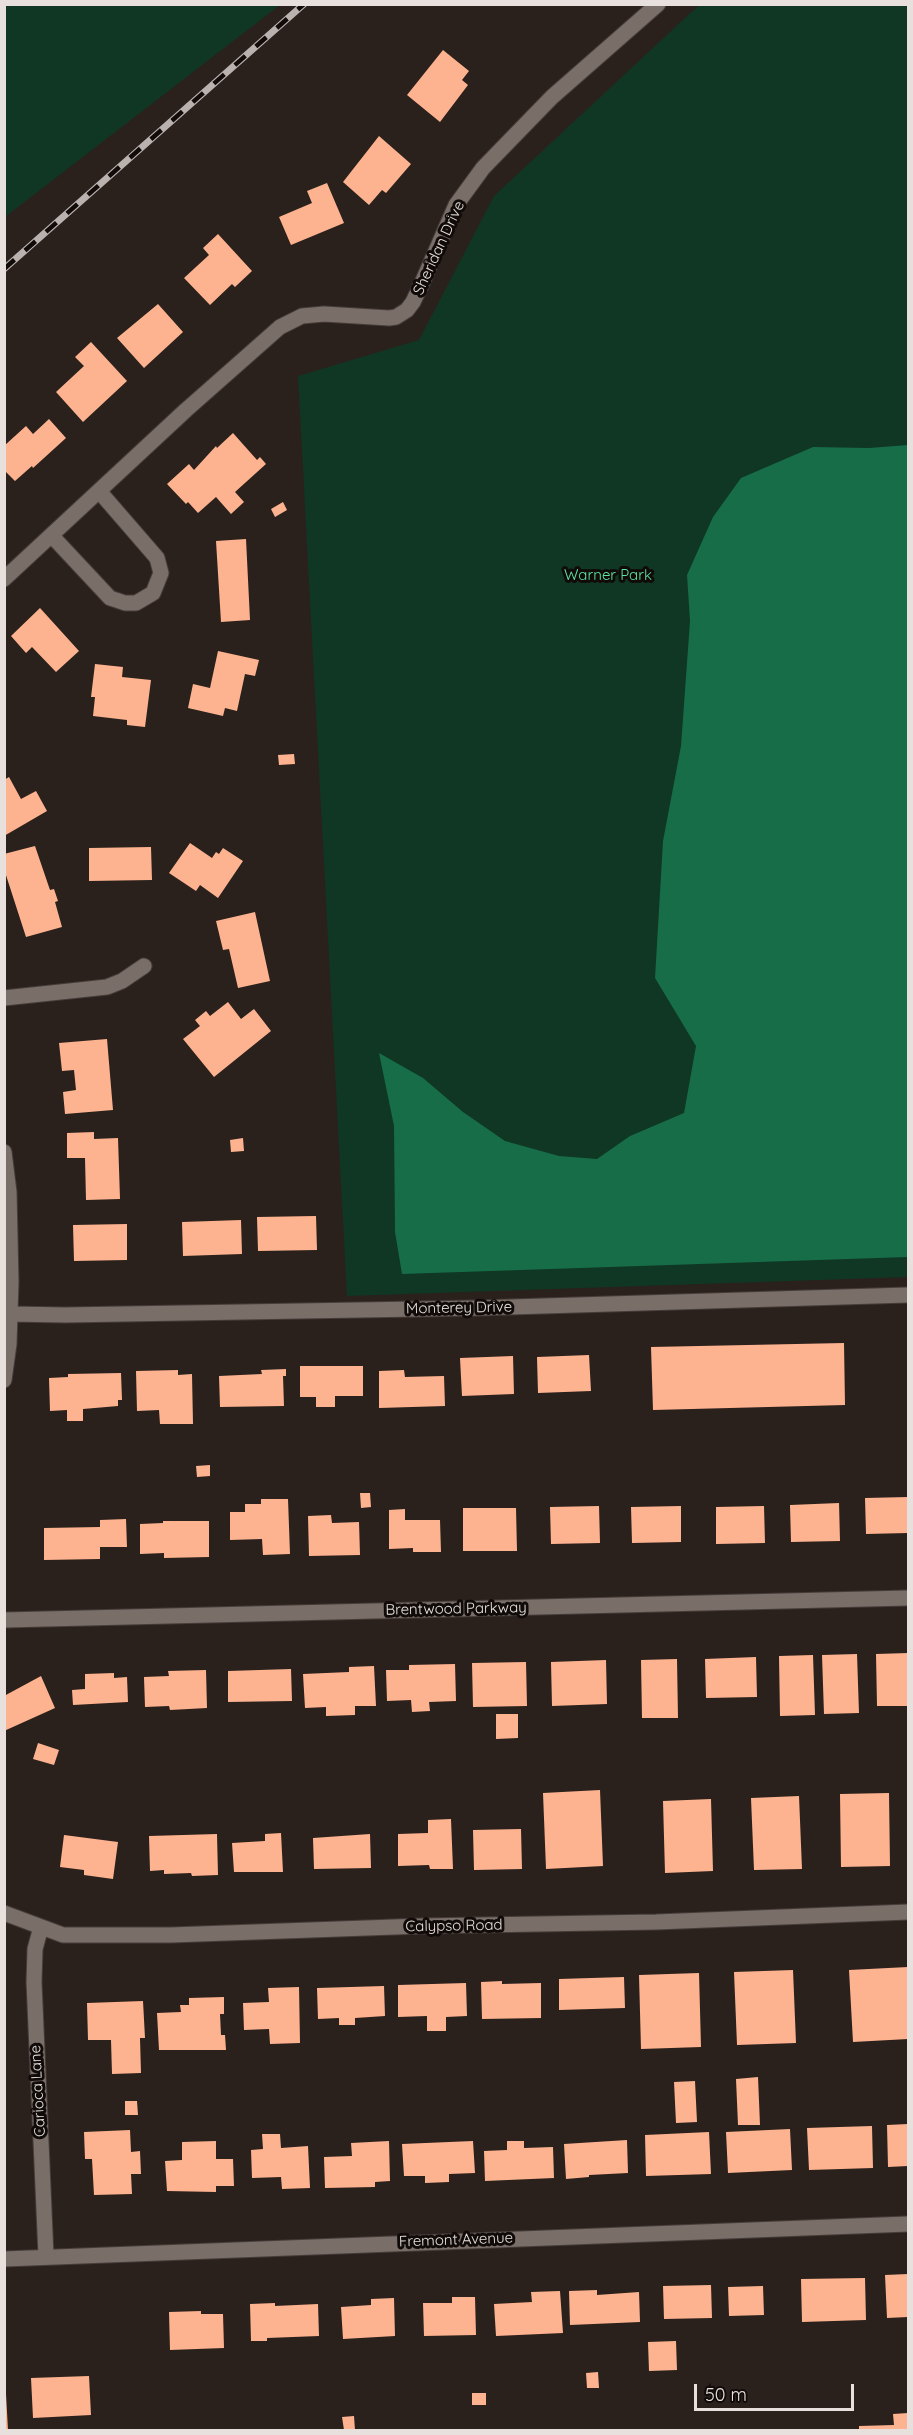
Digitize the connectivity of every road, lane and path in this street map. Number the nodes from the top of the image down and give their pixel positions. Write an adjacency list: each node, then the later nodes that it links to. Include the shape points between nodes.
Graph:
1 (658, 4): 2 (street, Sheridan Drive, via 552,97 483,168 456,205 407,310 389,318 302,316 280,327)
2 (99, 491): 3 (street, Sheridan Drive); 3 (street, via 157,558 161,573 153,593 136,603 110,598)
3 (52, 536): 4 (street, Sheridan Drive)
4 (4, 579)
5 (144, 966): 6 (street, via 107,987)
6 (4, 998)
7 (4, 1152): 9 (street, via 9,1192)
8 (909, 1295): 9 (street, Monterey Drive, via 477,1308)
9 (10, 1314): 10 (street)
10 (4, 1380)
11 (909, 1598): 12 (street, Brentwood Parkway)
12 (4, 1620)
13 (909, 1912): 15 (street, Calypso Road, via 171,1935 63,1935)
14 (4, 1913): 15 (street, Calypso Road)
15 (41, 1927): 17 (street, Carioca Lane, via 33,1982)
16 (909, 2224): 17 (street, Fremont Avenue)
17 (46, 2256): 18 (street, Fremont Avenue)
18 (4, 2259)

